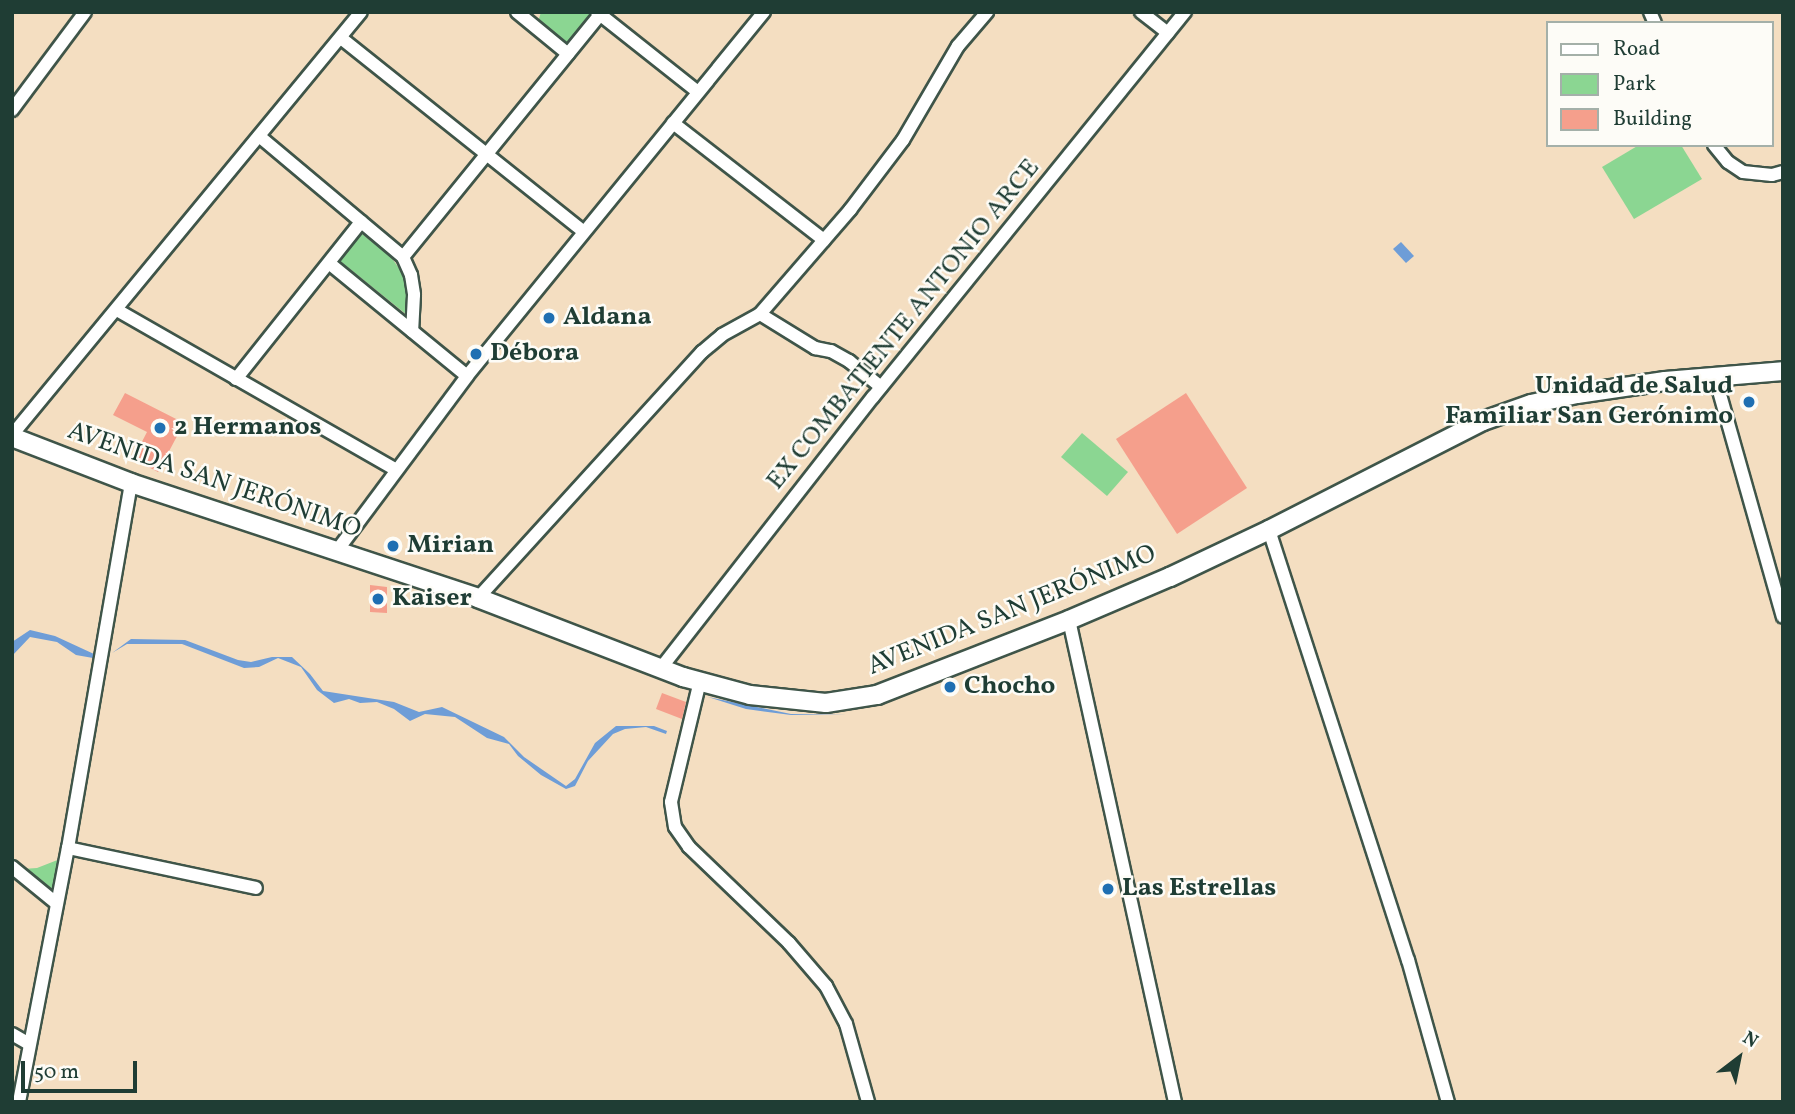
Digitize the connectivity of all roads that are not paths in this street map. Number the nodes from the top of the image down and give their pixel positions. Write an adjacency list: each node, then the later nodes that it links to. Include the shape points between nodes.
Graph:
1 (85, 12): 13 (street)
2 (361, 12): 10 (street)
3 (764, 12): 12 (street)
4 (987, 12): 21 (street, via 958,46 903,141)
5 (1141, 12): 9 (street)
6 (1185, 12): 9 (street, EX COMBATIENTE ANTONIO ARCE)
7 (598, 14): 11 (street); 12 (street)
8 (526, 15): 11 (street)
9 (1168, 33): 31 (street, EX COMBATIENTE ANTONIO ARCE)
10 (341, 38): 15 (street); 17 (street)
11 (568, 54): 17 (street)
12 (698, 92): 14 (street)
13 (12, 110)
14 (673, 123): 20 (street); 21 (street)
15 (260, 136): 19 (street); 24 (street)
16 (1716, 147): 18 (street, via 1743,172)
17 (486, 154): 20 (street); 22 (street)
18 (1783, 172)
19 (361, 222): 22 (street); 23 (street)
20 (583, 231): 28 (street)
21 (824, 240): 25 (street)
22 (402, 257): 26 (street, via 414,295)
23 (329, 263): 26 (street); 30 (street)
24 (117, 310): 30 (street); 32 (street)
25 (760, 314): 31 (street, via 803,342 849,361); 37 (street, via 702,352)
26 (412, 331): 28 (street)
27 (1783, 371): 29 (street, AVENIDA SAN JERÓNIMO)
28 (467, 376): 33 (street)
29 (1715, 377): 35 (street, AVENIDA SAN JERÓNIMO, via 1577,394 1519,408 1483,421); 38 (street)
30 (236, 379): 33 (street)
31 (881, 387): 40 (street, EX COMBATIENTE ANTONIO ARCE)
32 (12, 436): 34 (street, AVENIDA SAN JERÓNIMO)
33 (396, 470): 36 (street)
34 (131, 483): 36 (street, AVENIDA SAN JERÓNIMO); 42 (street)
35 (1269, 530): 39 (street, AVENIDA SAN JERÓNIMO); 51 (street, via 1408,960)
36 (336, 552): 37 (street, AVENIDA SAN JERÓNIMO)
37 (478, 598): 40 (street, AVENIDA SAN JERÓNIMO)
38 (1783, 617)
39 (1069, 620): 41 (street, AVENIDA SAN JERÓNIMO, via 919,680 851,701 788,701); 50 (street)
40 (661, 668): 41 (street, AVENIDA SAN JERÓNIMO)
41 (700, 681): 49 (street, via 671,802 675,827 689,847 827,986 846,1024)
42 (68, 848): 44 (street); 45 (street)
43 (12, 867): 45 (street)
44 (256, 888)
45 (56, 903): 47 (street)
46 (12, 1034): 47 (street)
47 (29, 1044): 48 (street)
48 (19, 1102)
49 (868, 1102)
50 (1175, 1102)
51 (1448, 1102)

